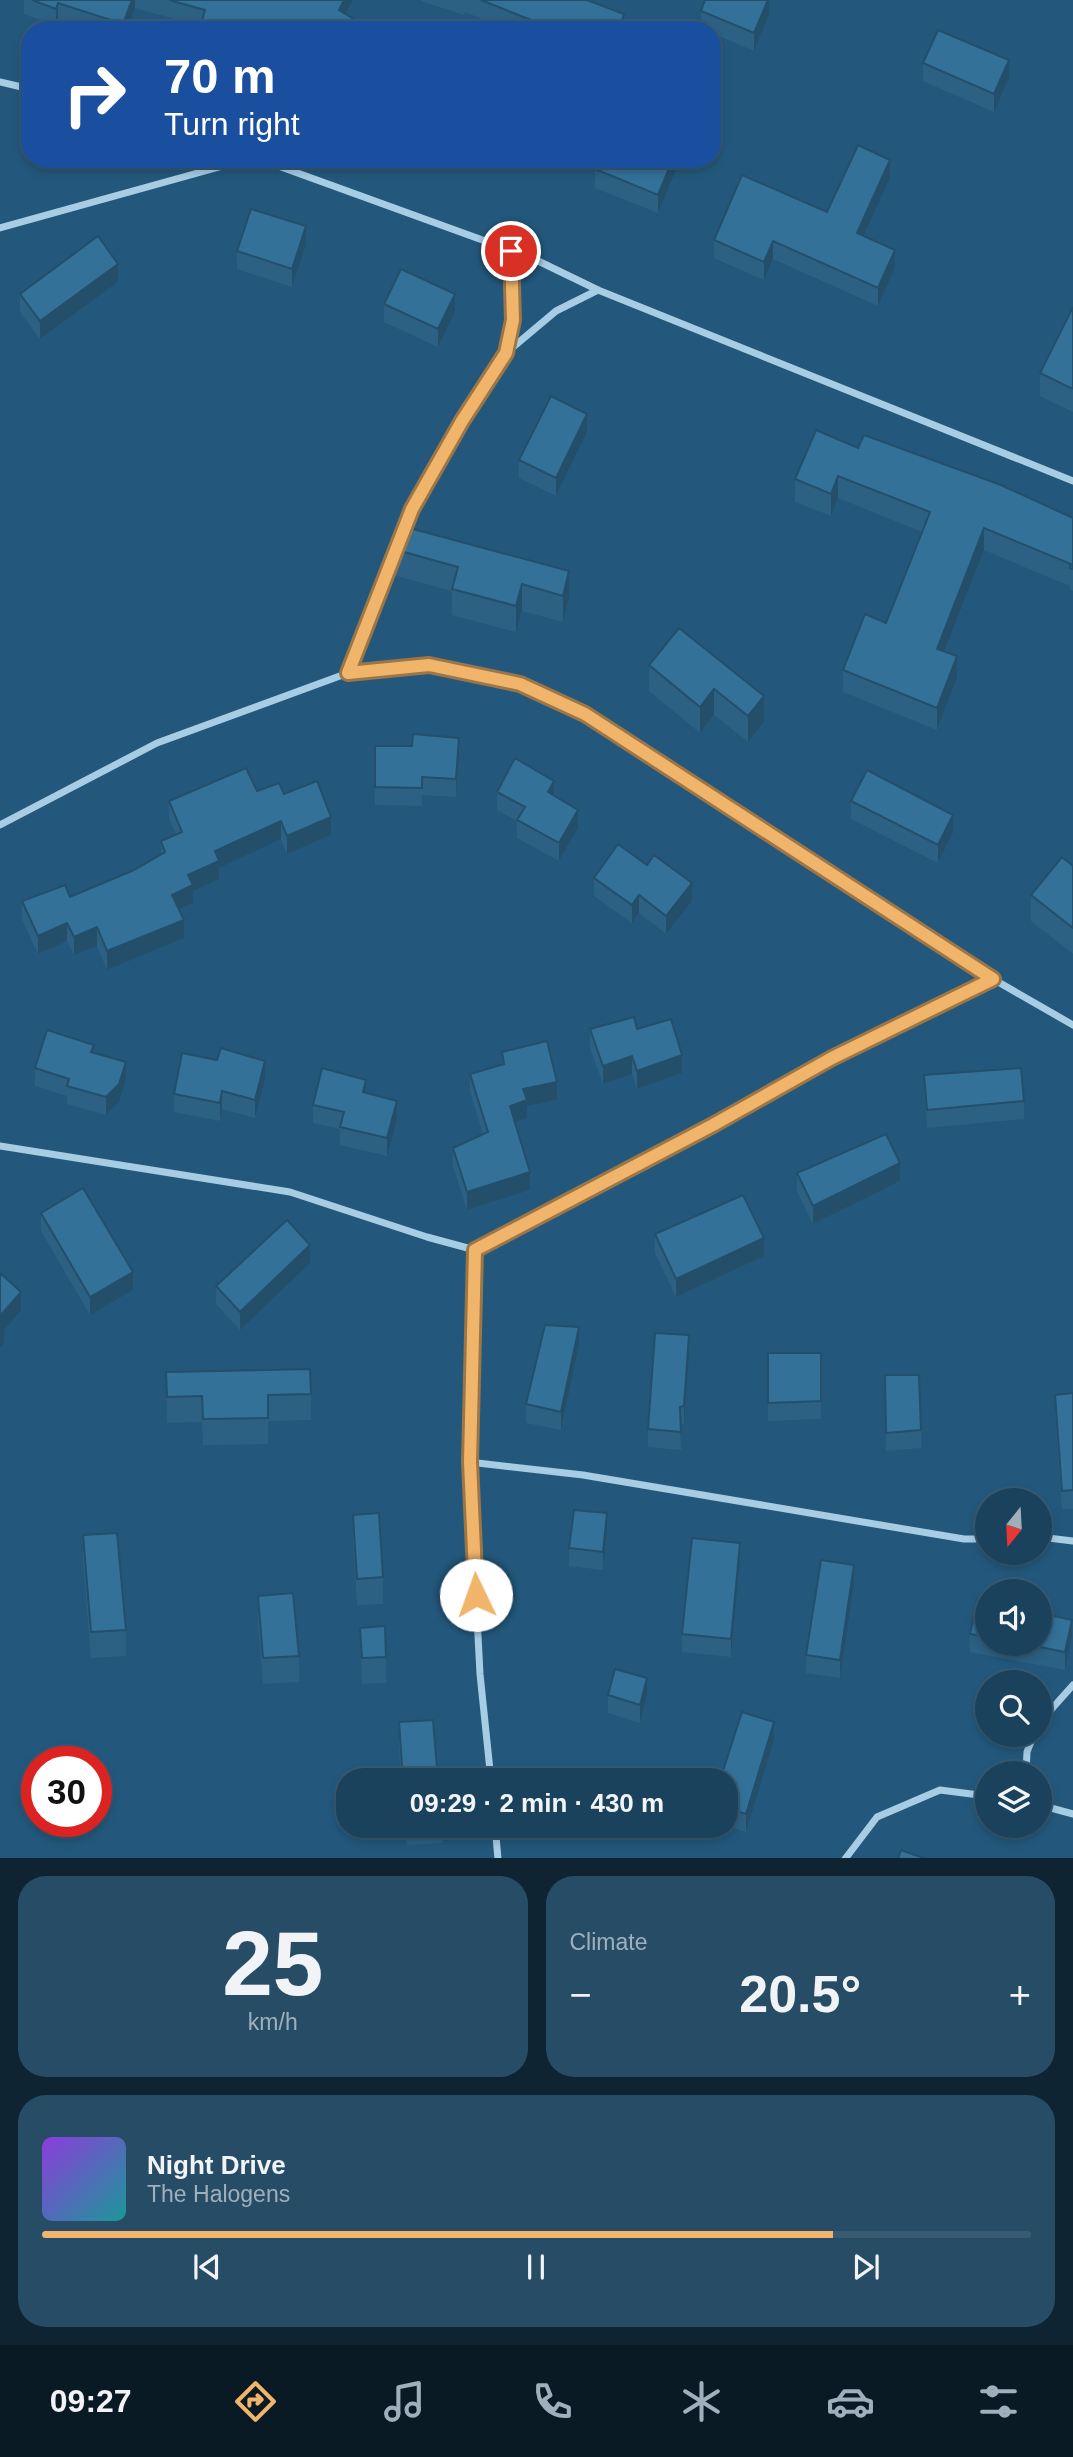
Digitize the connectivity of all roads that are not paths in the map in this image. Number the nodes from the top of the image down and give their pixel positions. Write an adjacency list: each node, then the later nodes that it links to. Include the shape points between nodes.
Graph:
1 (0, 82): 2 (street)
2 (21, 87)
3 (216, 168): 5 (street)
4 (284, 168): 6 (street)
5 (0, 228)
6 (511, 251): 7 (street); 8 (street, via 513,320)
7 (598, 290): 8 (street, via 556,312); 9 (street)
8 (506, 353): 10 (street, via 412,509)
9 (1073, 481)
10 (348, 673): 11 (street, via 157,743); 12 (street, via 429,665 520,684 585,714)
11 (0, 825)
12 (993, 979): 13 (street); 15 (street, via 832,1058)
13 (1073, 1025)
14 (0, 1146): 15 (street, via 289,1192)
15 (475, 1250): 16 (street)
16 (470, 1462): 18 (street, via 583,1475); 22 (street)
17 (1052, 1538): 19 (street)
18 (975, 1539)
19 (1073, 1541)
20 (1073, 1685): 21 (street)
21 (1052, 1709)
22 (490, 1768)
23 (975, 1794): 28 (street, via 940,1790 877,1817)
24 (1052, 1808): 25 (street)
25 (1073, 1814)
26 (496, 1838): 27 (street)
27 (498, 1858)
28 (845, 1858)

